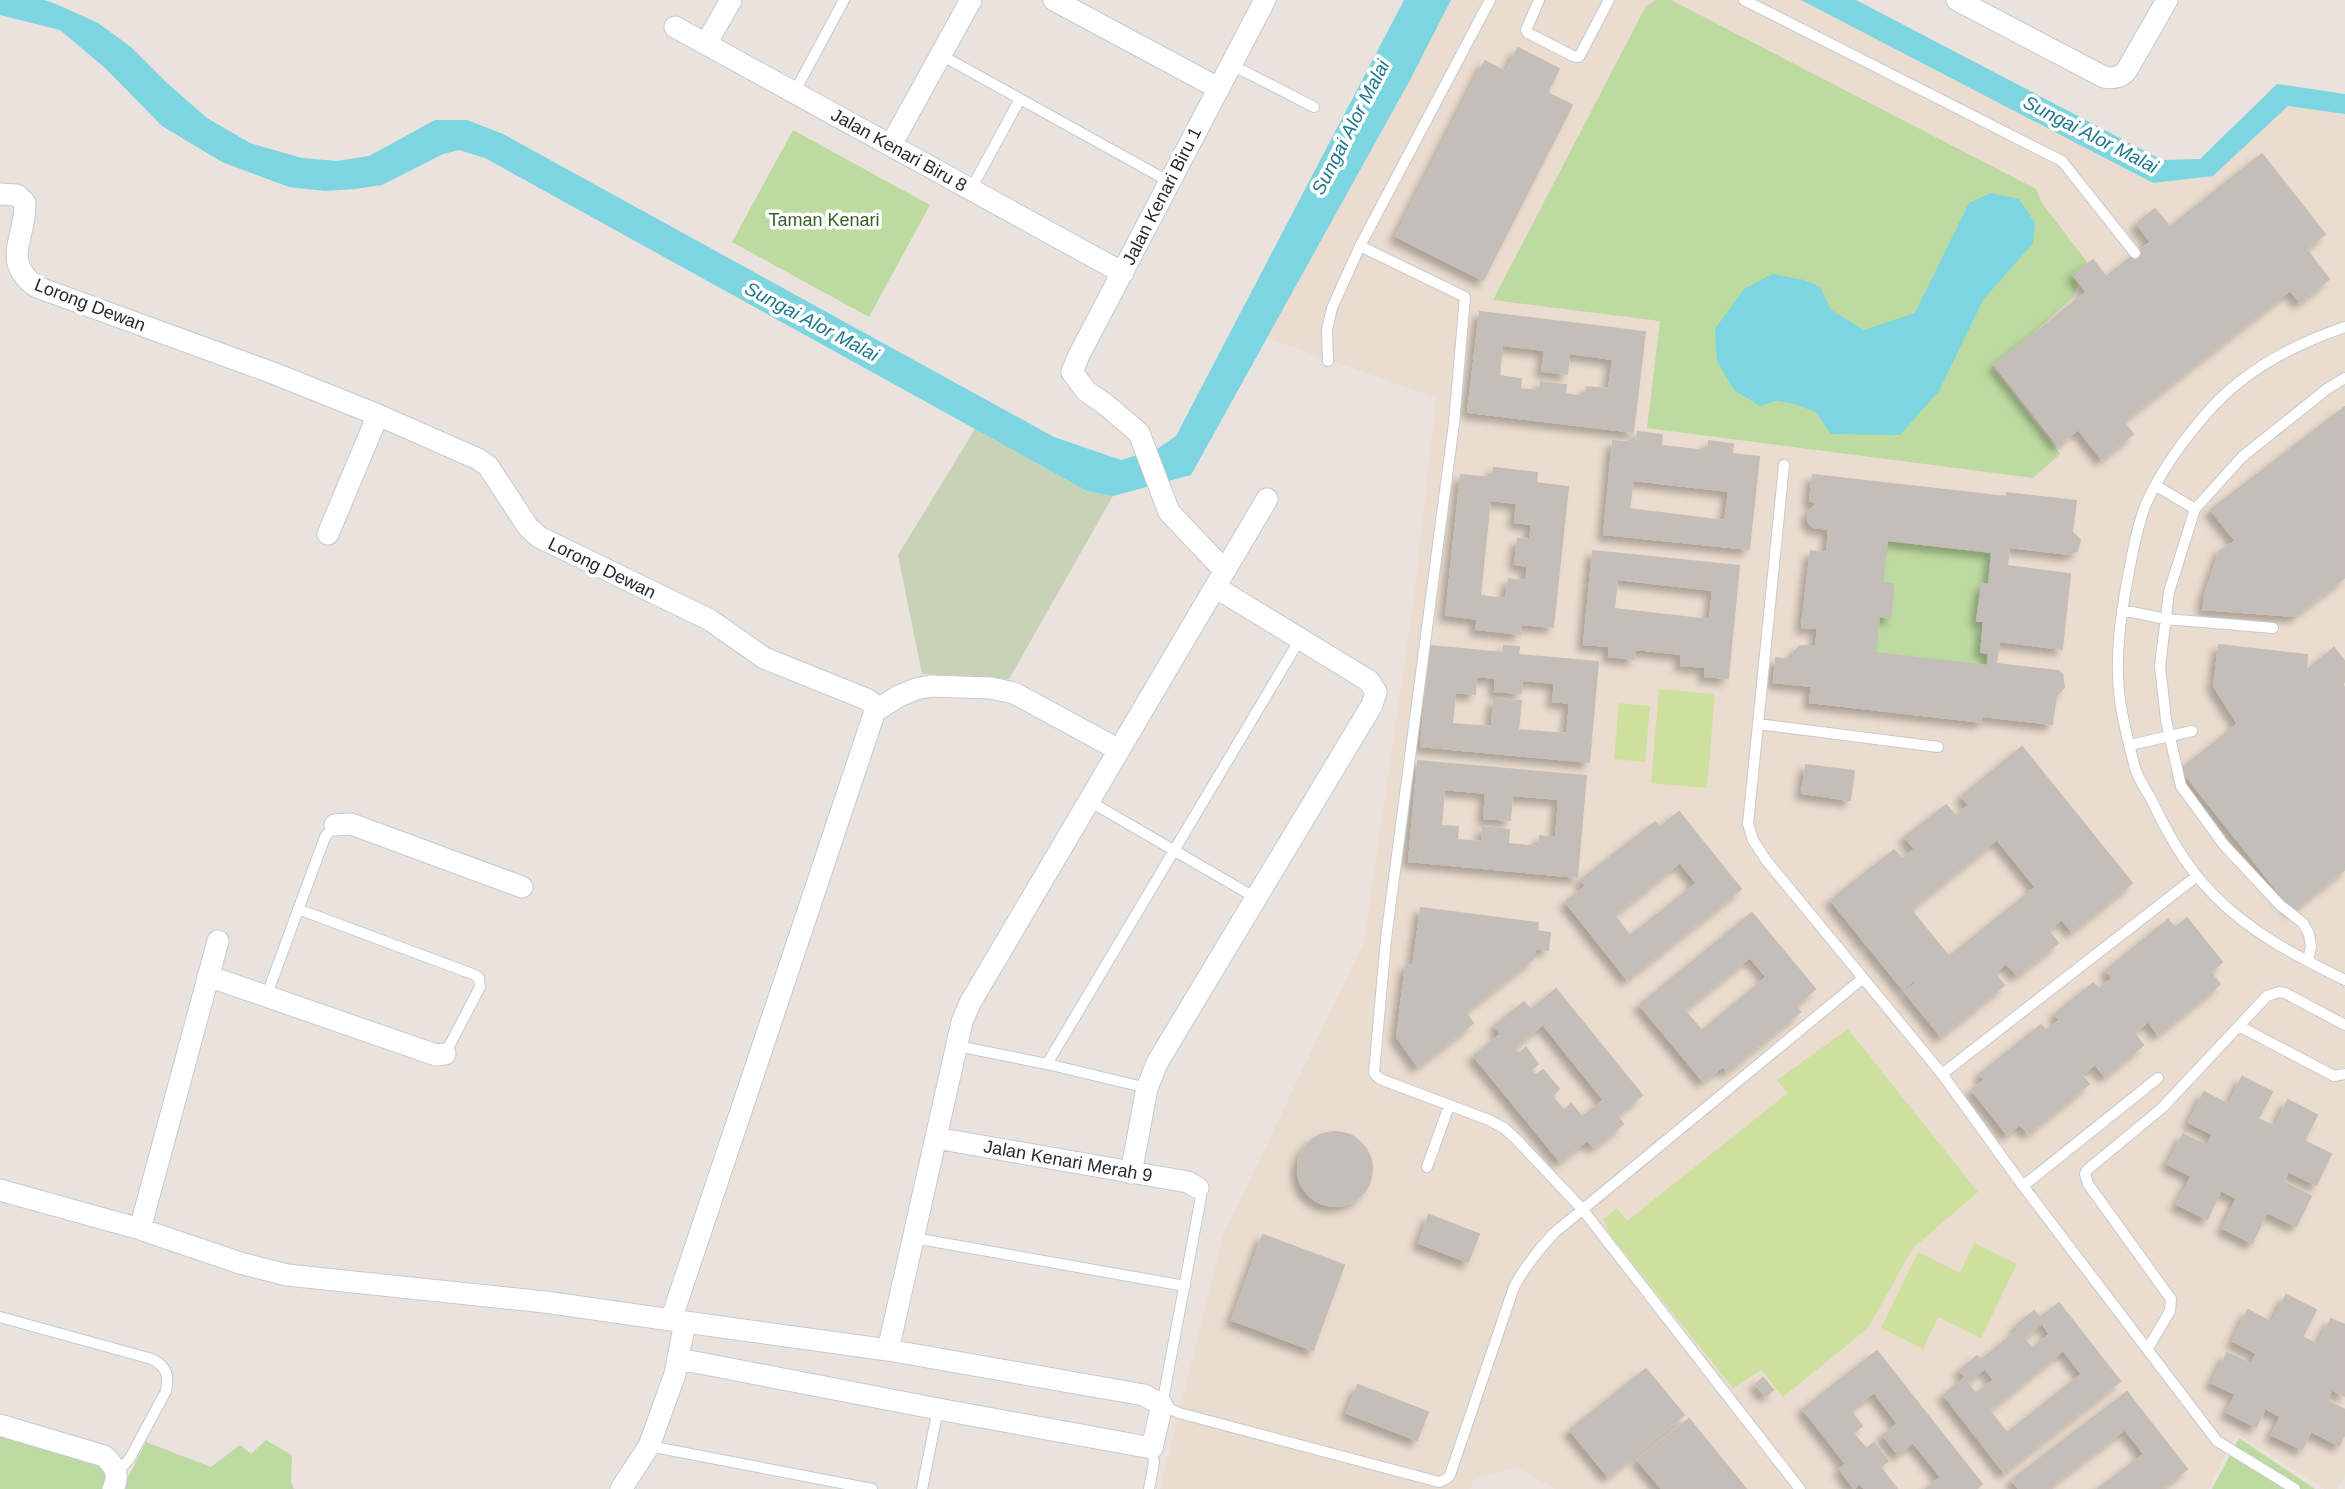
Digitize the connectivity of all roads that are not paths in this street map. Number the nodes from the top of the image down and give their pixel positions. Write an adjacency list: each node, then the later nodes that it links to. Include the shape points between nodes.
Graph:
1 (731, 0): 13 (street)
2 (844, 0): 17 (lane)
3 (971, 0): 14 (street)
4 (1265, 0): 15 (street, Jalan Kenari Biru 1)
5 (1490, 0): 24 (lane)
6 (1539, 0): 7 (lane, via 1526,30 1576,57 1584,51)
7 (1609, 0)
8 (1744, 0): 25 (lane, via 2062,162)
9 (1957, 0): 10 (street, via 2112,79 2127,70)
10 (2167, 0)
11 (1066, 3): 16 (street)
12 (675, 27): 13 (street, Jalan Kenari Biru 8)
13 (706, 44): 17 (street, Jalan Kenari Biru 8)
14 (941, 55): 18 (lane); 20 (street)
15 (1230, 64): 16 (street, Jalan Kenari Biru 1); 19 (lane)
16 (1218, 88): 21 (street, Jalan Kenari Biru 1)
17 (794, 93): 20 (street, Jalan Kenari Biru 8)
18 (1020, 99): 21 (lane); 22 (lane)
19 (1314, 107)
20 (891, 145): 22 (street, Jalan Kenari Biru 8)
21 (1170, 182): 26 (street, Jalan Kenari Biru 1)
22 (971, 189): 26 (street, Jalan Kenari Biru 8)
23 (0, 194): 30 (street, Lorong Dewan, via 12,193 23,199 25,209 13,259 26,281)
24 (1360, 246): 28 (lane, via 1328,319); 70 (lane, via 1465,298 1454,423 1386,939 1374,1066 1380,1079)
25 (2135, 253)
26 (1123, 273): 36 (street, Jalan Kenari Biru 1, via 1073,368 1074,377 1139,433 1169,512)
27 (2345, 327): 32 (lane, via 2281,354 2235,384 2193,430)
28 (1328, 361)
29 (2345, 378): 34 (lane, via 2242,457)
30 (378, 415): 35 (street); 41 (street, Lorong Dewan, via 488,466 528,527 540,537 710,620 764,658 866,699)
31 (1784, 465): 42 (lane)
32 (2155, 485): 34 (lane); 37 (lane, via 2137,532)
33 (1267, 499): 36 (street)
34 (2194, 509): 38 (lane, via 2169,592)
35 (328, 534)
36 (1220, 579): 40 (street); 47 (street)
37 (2122, 610): 38 (lane); 45 (lane, via 2117,651 2119,693)
38 (2166, 620): 39 (lane); 44 (lane, via 2160,666)
39 (2273, 628)
40 (1300, 639): 50 (lane); 53 (street, via 1369,681 1376,692)
41 (875, 711): 47 (street, via 916,689 991,688 1014,693); 82 (street)
42 (1758, 724): 46 (lane); 58 (lane, via 1748,824 1753,840)
43 (2192, 731): 44 (lane)
44 (2169, 735): 45 (lane); 56 (lane, via 2176,774 2193,806 2280,905 2303,923 2311,947)
45 (2130, 745): 51 (lane, via 2134,767 2174,844)
46 (1938, 747)
47 (1119, 750): 48 (street)
48 (1089, 801): 50 (lane); 63 (street, via 970,1003)
49 (335, 825): 52 (street, via 351,824); 54 (lane, via 325,837)
50 (1175, 851): 53 (lane); 65 (lane)
51 (2197, 876): 56 (lane, via 2245,924); 66 (lane)
52 (522, 887)
53 (1256, 898): 69 (street, via 1157,1063)
54 (298, 909): 60 (lane); 64 (lane, via 479,978 480,987)
55 (218, 941): 57 (street)
56 (2308, 961): 59 (lane)
57 (208, 976): 60 (street); 78 (street)
58 (1862, 979): 66 (lane); 77 (lane)
59 (2345, 980)
60 (266, 997): 64 (street)
61 (2345, 1025): 62 (lane, via 2279,992 2267,996)
62 (2239, 1026): 67 (lane, via 2334,1076); 83 (lane, via 2162,1108 2085,1174 2169,1292 2171,1311)
63 (957, 1046): 65 (lane); 71 (street)
64 (445, 1055)
65 (1047, 1064): 69 (lane)
66 (1942, 1074): 74 (lane)
67 (2345, 1074)
68 (2158, 1078): 74 (lane)
69 (1147, 1088): 73 (street)
70 (1449, 1106): 72 (lane); 77 (lane, via 1504,1128)
71 (936, 1138): 73 (street, Jalan Kenari Merah 9); 79 (street)
72 (1427, 1167)
73 (1131, 1172): 75 (street, Jalan Kenari Merah 9, via 1188,1182)
74 (2023, 1186): 83 (lane)
75 (1198, 1188): 80 (lane, via 1201,1197)
76 (0, 1190): 78 (street)
77 (1583, 1210): 86 (lane, via 1541,1247 1514,1287 1446,1479 1433,1481); 96 (lane)
78 (140, 1229): 82 (street, via 287,1275)
79 (914, 1238): 80 (lane); 84 (street)
80 (1185, 1286): 86 (lane)
81 (0, 1317): 91 (lane, via 152,1359 167,1371 166,1391)
82 (678, 1321): 84 (street); 85 (street)
83 (2148, 1348): 97 (lane, via 2217,1441)
84 (888, 1350): 86 (street, via 1144,1395)
85 (679, 1359): 87 (street); 89 (street)
86 (1162, 1405): 90 (street)
87 (938, 1409): 90 (street); 94 (lane)
88 (0, 1425): 91 (street, via 98,1453 110,1462)
89 (649, 1446): 92 (street); 93 (lane)
90 (1152, 1448): 95 (lane)
91 (115, 1481)
92 (621, 1489)
93 (872, 1489)
94 (922, 1489)
95 (1149, 1489)
96 (1800, 1489)
97 (2295, 1489)

